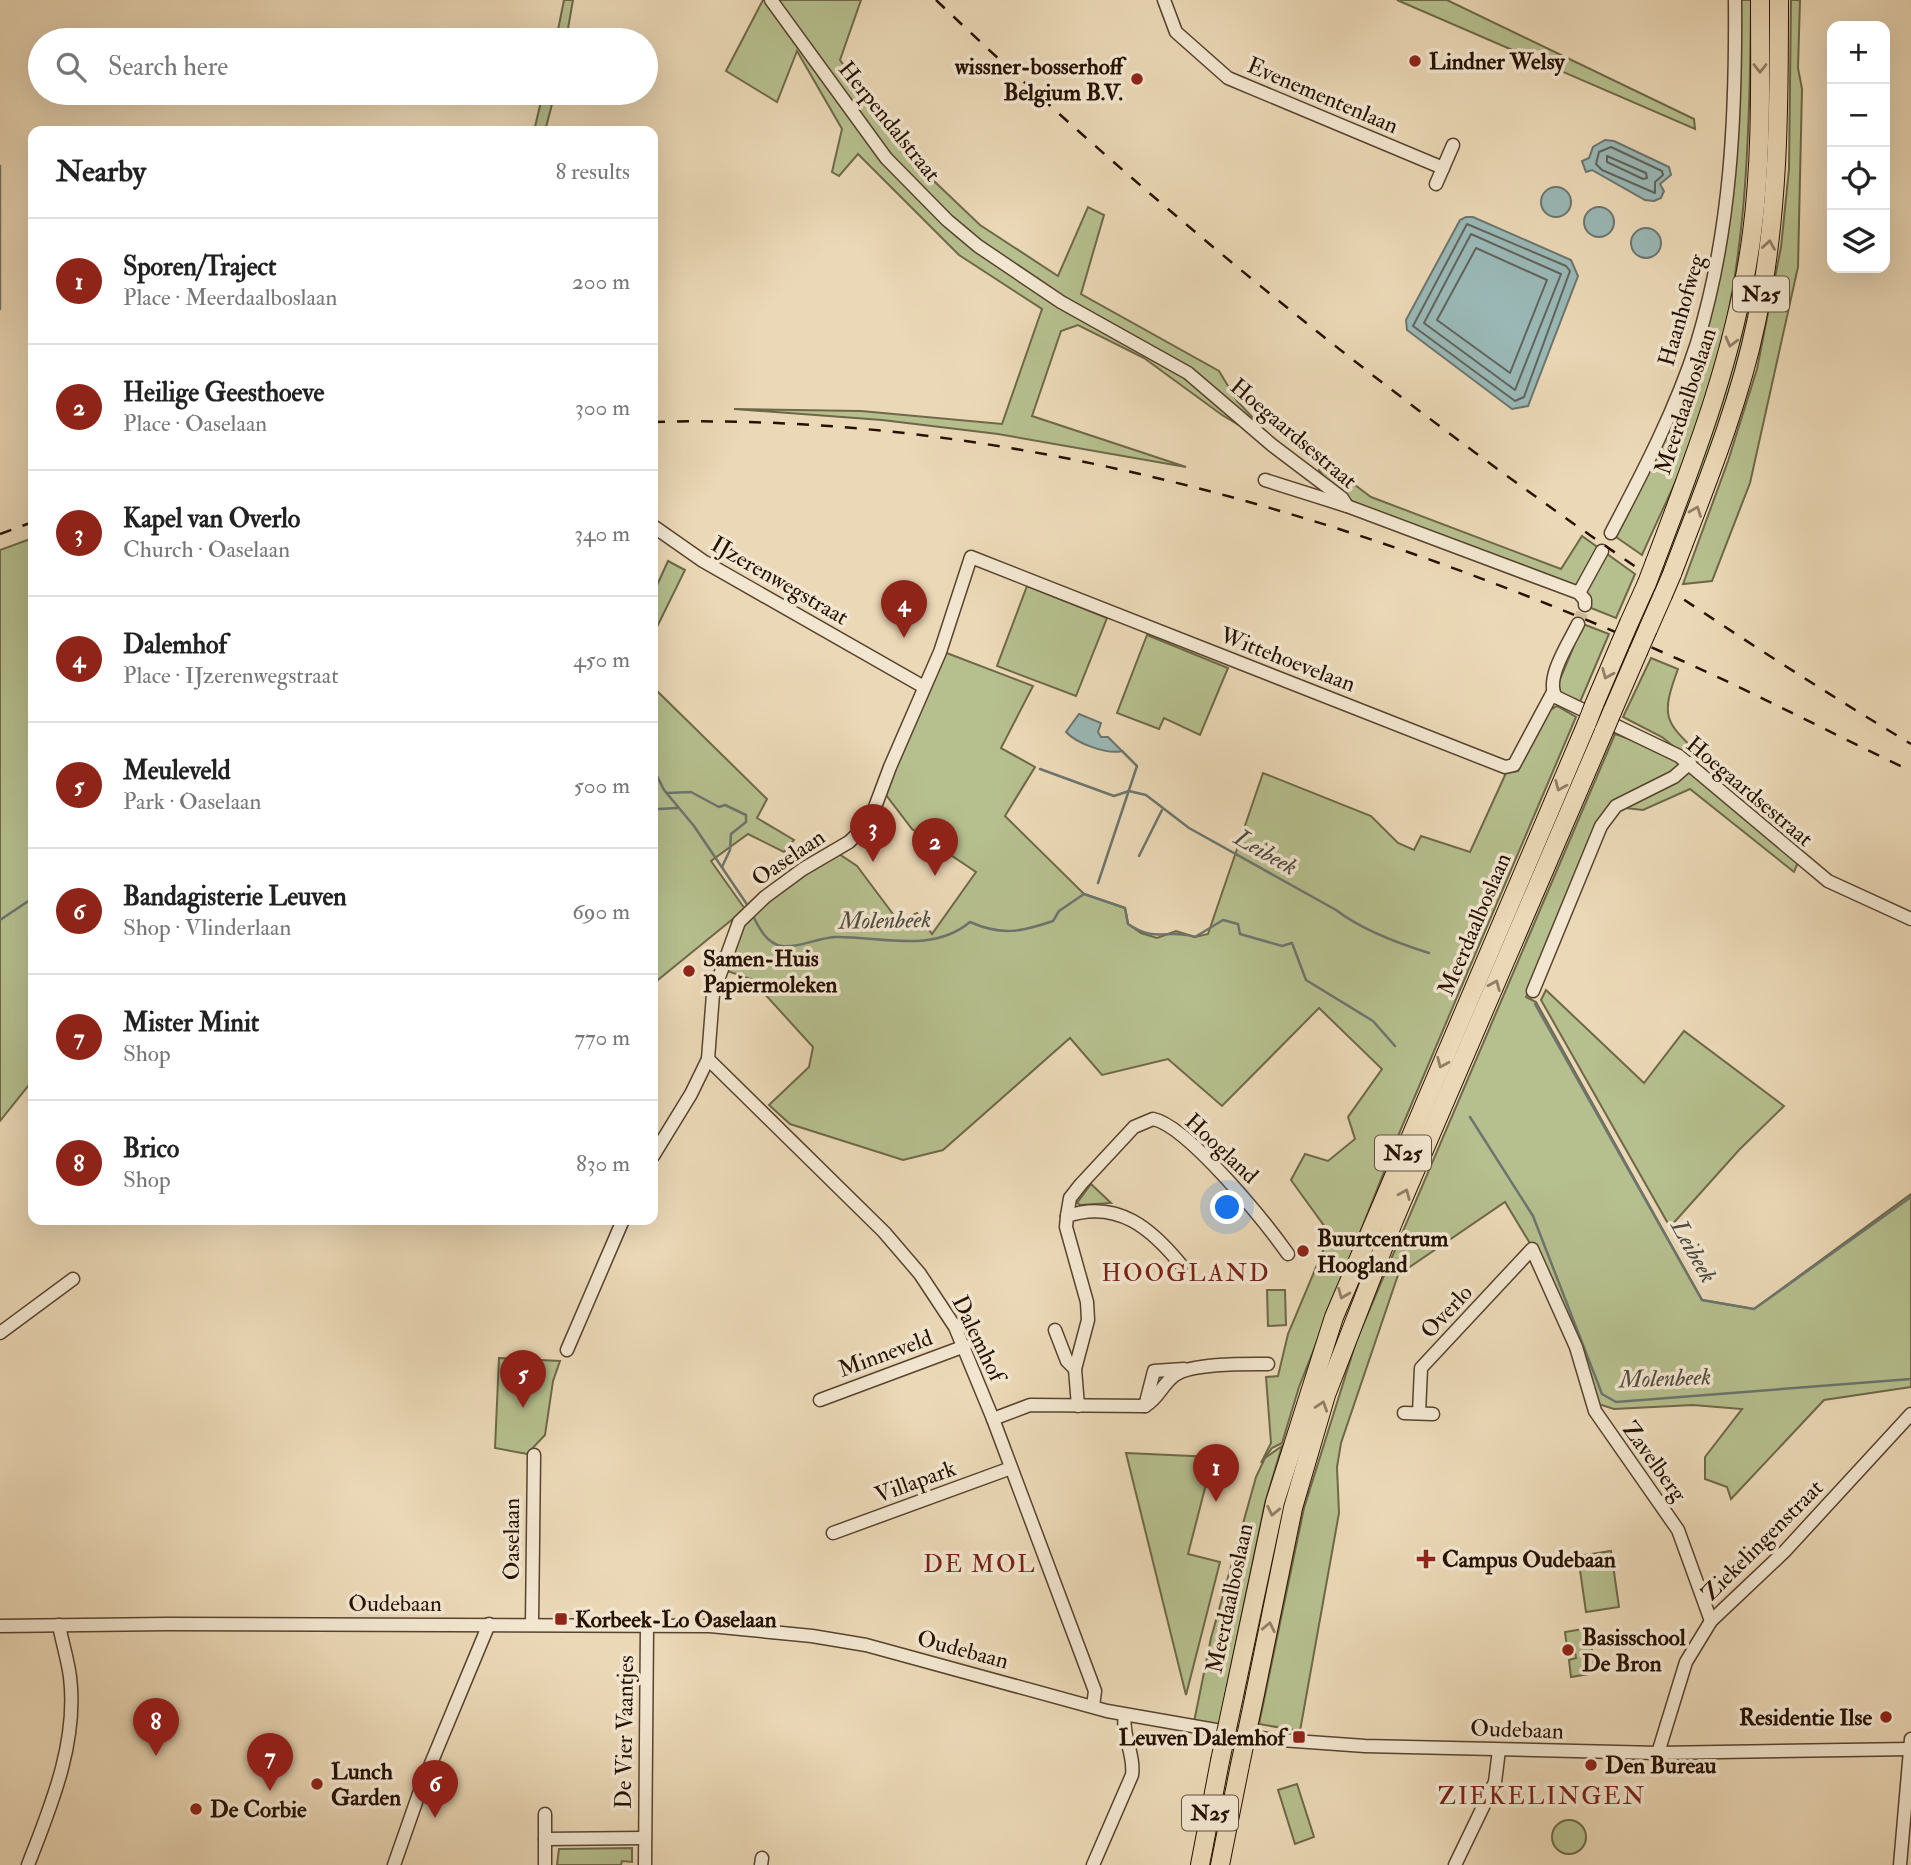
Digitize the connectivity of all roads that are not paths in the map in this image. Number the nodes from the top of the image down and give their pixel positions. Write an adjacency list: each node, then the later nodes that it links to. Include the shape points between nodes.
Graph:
1 (771, 0): 9 (street, Herpendalstraat, via 898,172 978,246)
2 (1164, 0): 7 (street, Evenementenlaan, via 1176,32 1228,78)
3 (1735, 0): 13 (street, Haanhofweg, via 1731,169 1706,312 1668,417)
4 (1760, 0): 67 (highway, Meerdaalboslaan / N25, one-way to 67, bridge, via 1758,172 1752,233 1738,316 1712,410 1647,583 1334,1317 1275,1502)
5 (1779, 0): 68 (highway, Meerdaalboslaan / N25, one-way to 5, bridge, via 1293,1508 1335,1371 1394,1220 1664,595 1729,419 1756,324 1771,236)
6 (1453, 145): 7 (street)
7 (1443, 168): 8 (street)
8 (1436, 184)
9 (1061, 302): 11 (street, Hoegaardsestraat, via 1188,373)
10 (1265, 480): 11 (street)
11 (1347, 506): 16 (street, Hoegaardsestraat)
12 (658, 530): 19 (street, IJzerenwegstraat, via 703,561)
13 (1611, 533)
14 (1602, 551): 16 (street)
15 (971, 557): 19 (street, Oaselaan); 20 (street, Wittehoevelaan, via 1504,766 1514,765)
16 (1579, 593): 17 (street)
17 (1585, 605)
18 (1578, 624): 20 (street, via 1553,679)
19 (924, 687): 24 (street, Oaselaan, via 865,830 803,869 739,922 713,994)
20 (1553, 692): 21 (street, Hoegaardsestraat, via 1562,701)
21 (1690, 763): 22 (street, Hoegaardsestraat, via 1828,881); 23 (street, via 1674,777 1616,806 1601,826)
22 (1911, 919)
23 (1532, 991)
24 (708, 1059): 25 (street, Oaselaan); 34 (street, Dalemhof, via 884,1233 920,1274)
25 (658, 1148)
26 (1067, 1216): 29 (street, Hoogland, via 1070,1198 1081,1184 1135,1126 1153,1119 1171,1128 1237,1188); 30 (street, via 1095,1211 1130,1217 1148,1228); 37 (street, via 1088,1320)
27 (622, 1225): 35 (street)
28 (1532, 1249): 40 (street, Overlo, via 1421,1368); 48 (street, Zavelberg, via 1576,1347 1595,1411 1678,1530)
29 (1288, 1254)
30 (1182, 1266)
31 (73, 1279): 33 (street)
32 (1055, 1330): 37 (street)
33 (0, 1333)
34 (965, 1346): 38 (street, Minneveld); 44 (street, Dalemhof)
35 (567, 1350)
36 (1268, 1364): 39 (street, via 1192,1368 1177,1374 1158,1398 1145,1406)
37 (1075, 1369): 39 (street)
38 (820, 1400)
39 (1078, 1406): 44 (street, via 1030,1405)
40 (1419, 1412): 41 (street); 42 (street)
41 (1404, 1413)
42 (1433, 1414)
43 (1911, 1414): 48 (street, Ziekelingenstraat, via 1785,1550)
44 (993, 1419): 46 (street, Dalemhof)
45 (534, 1455): 50 (street, Oaselaan)
46 (1011, 1468): 47 (street, Villapark); 54 (street, Dalemhof, via 1095,1691)
47 (832, 1532)
48 (1711, 1621): 58 (street, Ziekelingenstraat, via 1686,1662)
49 (489, 1624): 50 (street, Oudebaan); 51 (street, Oudebaan); 63 (street)
50 (532, 1624): 53 (street, Oudebaan)
51 (58, 1625): 52 (street, Oudebaan); 62 (street, via 70,1678 71,1728 57,1789)
52 (0, 1626)
53 (647, 1626): 54 (street, Oudebaan, via 768,1631 864,1645); 60 (street, De Vier Vaantjes)
54 (1093, 1706): 55 (street, Oudebaan)
55 (1125, 1715): 57 (street, Oudebaan, via 1292,1742); 66 (street, via 1132,1775)
56 (1910, 1746): 58 (street, Oudebaan); 70 (street)
57 (1499, 1750): 58 (street, Oudebaan); 69 (street, via 1495,1782)
58 (1658, 1753)
59 (545, 1814): 61 (street)
60 (644, 1838): 61 (street, De Vier Vaantjes); 65 (street, De Vier Vaantjes)
61 (545, 1839): 64 (street)
62 (28, 1865)
63 (394, 1865)
64 (545, 1865)
65 (645, 1865)
66 (1093, 1865)
67 (1200, 1865)
68 (1220, 1865)
69 (1455, 1865)
70 (1900, 1865)

